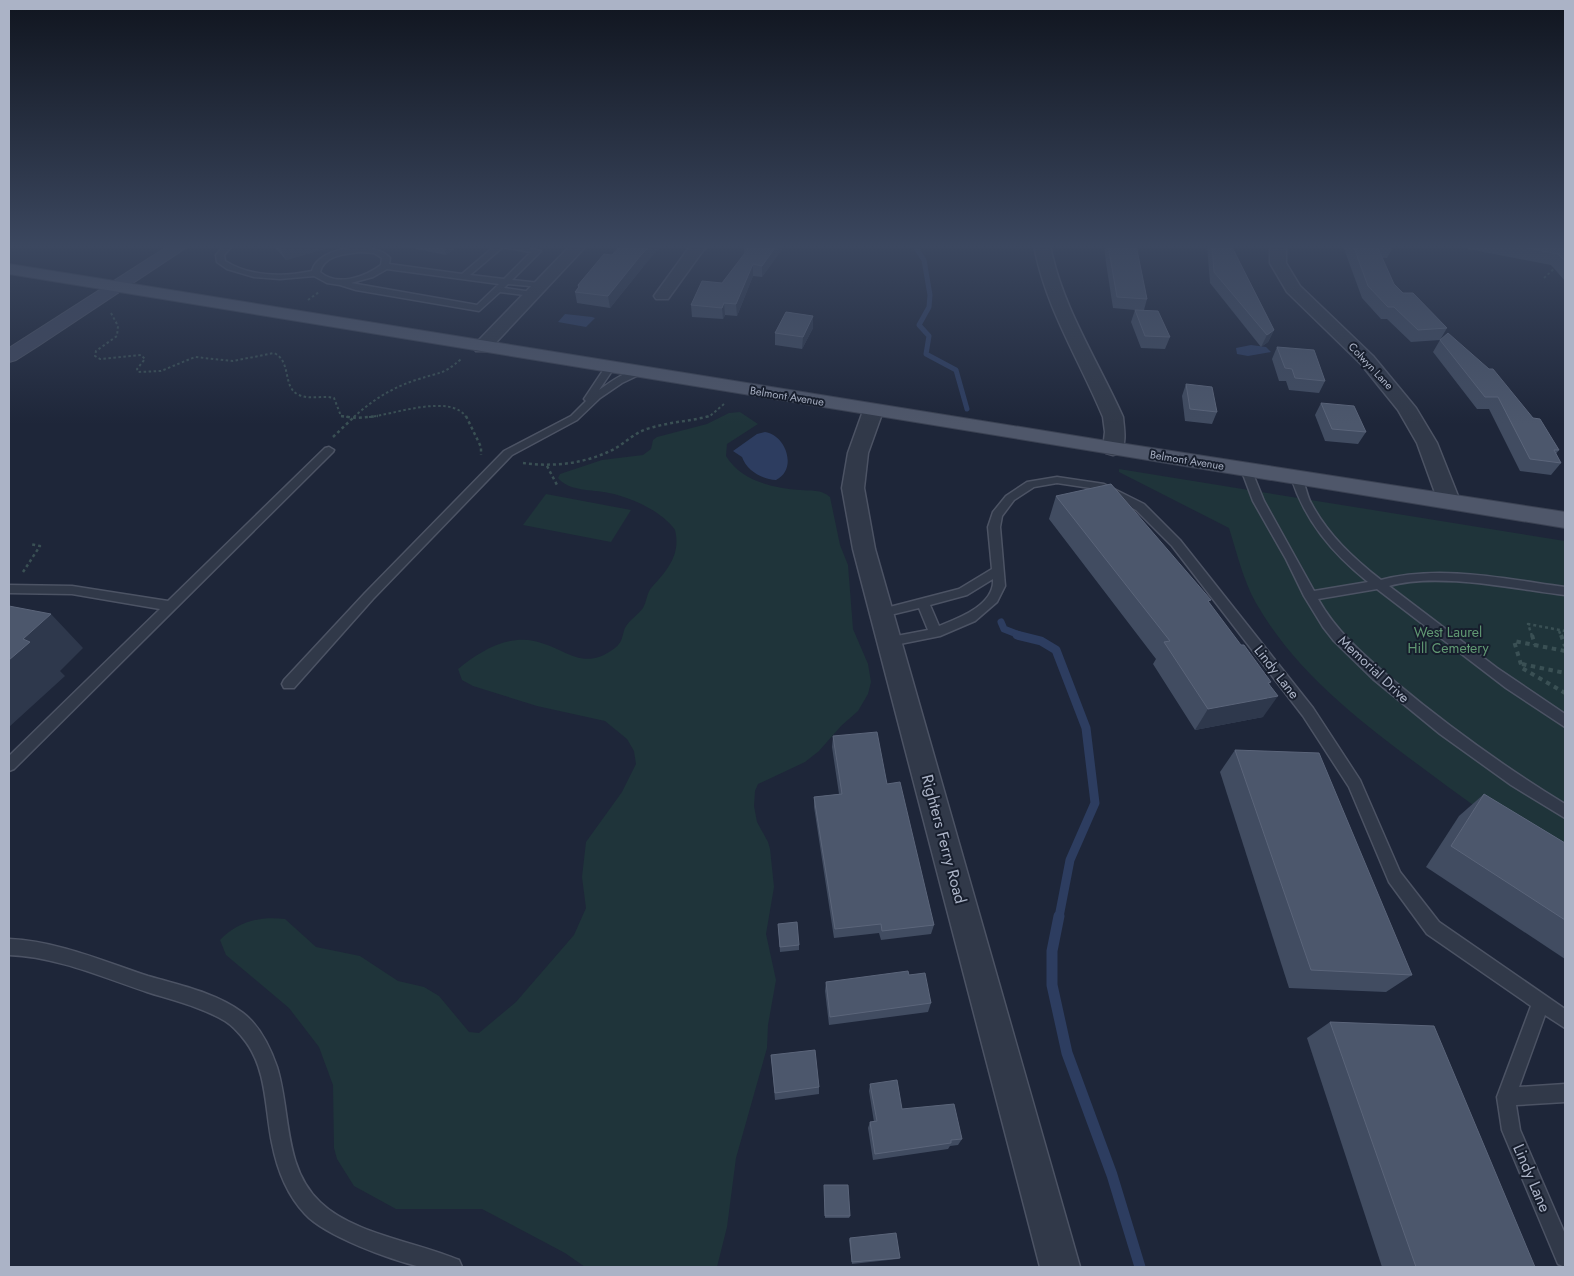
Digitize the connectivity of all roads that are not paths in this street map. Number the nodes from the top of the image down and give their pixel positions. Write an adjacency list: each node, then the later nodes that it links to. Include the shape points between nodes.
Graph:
1 (90, 305): 9 (street)
2 (219, 305): 8 (main road, Belmont Avenue)
3 (457, 305): 4 (lane, via 478,308)
4 (482, 305)
5 (522, 305): 8 (street)
6 (1058, 305): 15 (street, via 1113,417 1116,432)
7 (1309, 305): 18 (street, Colwyn Lane, via 1372,365 1406,408 1431,451)
8 (482, 347): 10 (main road, Belmont Avenue)
9 (9, 356)
10 (609, 368): 11 (main road, Belmont Avenue); 12 (lane)
11 (638, 373): 12 (lane, via 619,381); 13 (main road, Belmont Avenue)
12 (588, 402): 29 (lane, via 574,418 508,453 355,610)
13 (873, 410): 15 (main road, Belmont Avenue); 27 (street, Righters Ferry Road, via 858,453 853,488 864,550)
14 (328, 446): 26 (lane)
15 (1113, 449): 16 (main road, Belmont Avenue)
16 (1246, 469): 17 (main road, Belmont Avenue); 24 (lane, Memorial Drive, via 1255,494)
17 (1296, 477): 18 (main road, Belmont Avenue); 21 (lane, via 1301,497 1317,523 1354,566)
18 (1449, 502): 19 (main road, Belmont Avenue)
19 (1565, 520)
20 (997, 571): 25 (lane, via 963,592); 28 (lane, Lindy Lane, via 999,586 993,599 971,618); 34 (lane, Lindy Lane, via 994,527 997,515 1010,498 1031,484 1064,481 1100,486 1140,507 1176,542 1308,712 1355,784 1394,876 1433,928)
21 (1377, 585): 23 (lane, via 1399,579 1440,576); 24 (lane); 30 (lane, via 1498,677)
22 (9, 589): 26 (lane, via 72,590)
23 (1565, 591)
24 (1310, 596): 32 (lane, Memorial Drive, via 1344,644 1405,698 1480,756)
25 (923, 604): 27 (lane); 28 (lane)
26 (170, 606): 31 (lane)
27 (886, 627): 28 (lane, Lindy Lane); 40 (street, Righters Ferry Road)
28 (936, 633)
29 (289, 684)
30 (1565, 721)
31 (9, 765)
32 (1565, 812)
33 (9, 947): 39 (lane, via 51,953 133,978 214,1007 239,1021 262,1053 269,1071 288,1170 298,1191 313,1209 333,1225)
34 (1541, 1003): 35 (lane, Lindy Lane); 37 (lane, Lindy Lane)
35 (1565, 1019)
36 (1565, 1094): 37 (lane)
37 (1506, 1097): 38 (lane, Lindy Lane, via 1511,1130)
38 (1565, 1258)
39 (452, 1267)
40 (1060, 1267)

